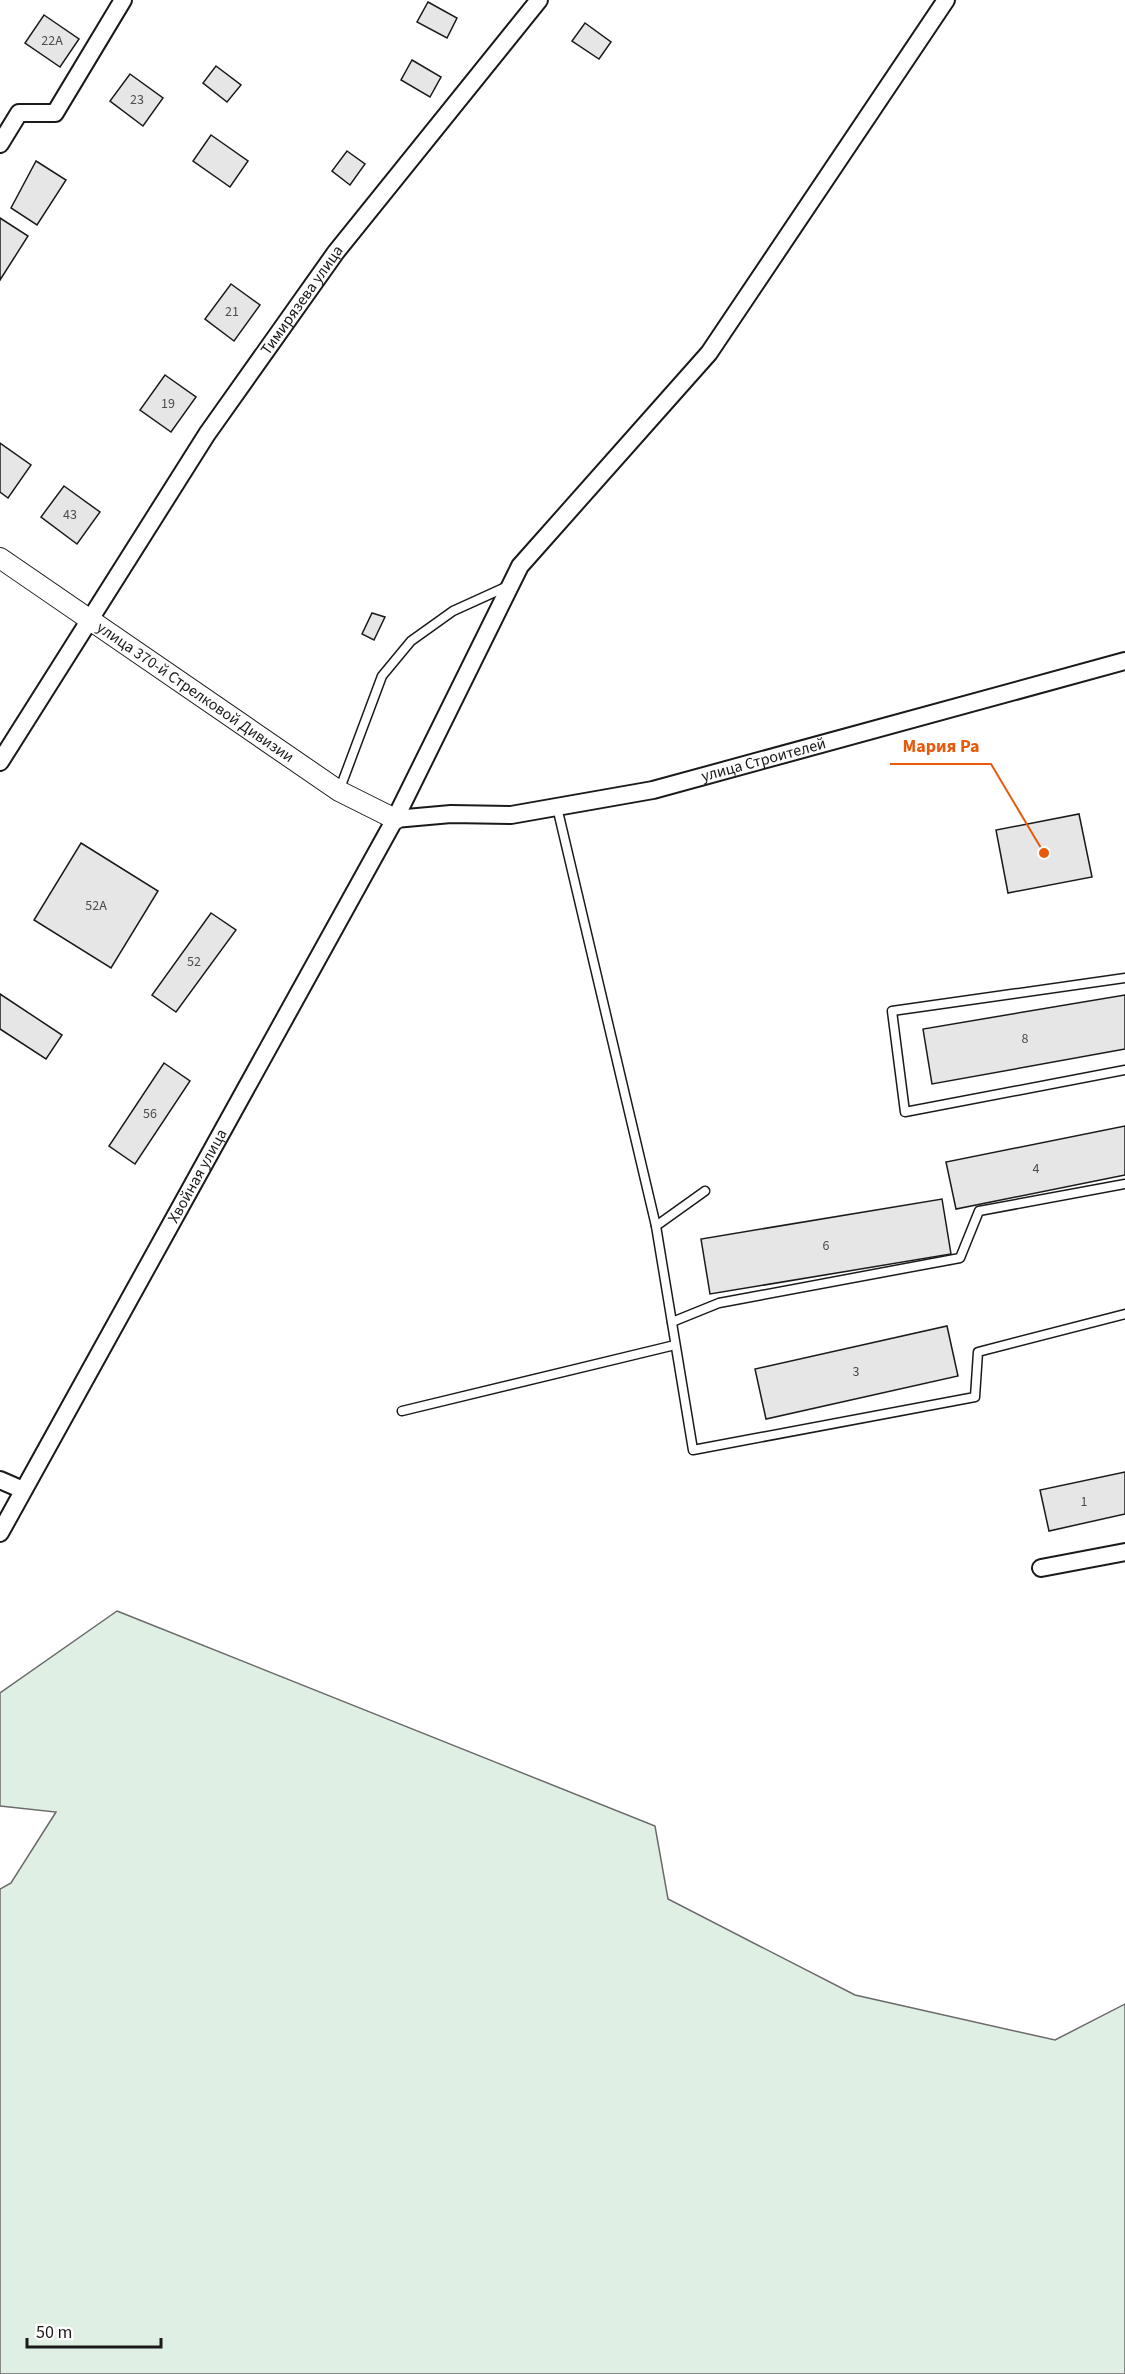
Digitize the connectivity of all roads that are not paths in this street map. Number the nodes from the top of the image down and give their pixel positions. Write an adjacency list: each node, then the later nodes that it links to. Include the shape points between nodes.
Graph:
1 (123, 0): 4 (street, via 55,113 19,113)
2 (539, 0): 7 (street, Тимирязева улица, via 336,252 207,434)
3 (946, 0): 6 (street, Хвойная улица, via 709,353 520,566)
4 (0, 144)
5 (0, 558): 7 (street, улица 370-й Стрелковой Дивизии)
6 (511, 585): 10 (lane, via 453,611 411,641 382,676); 12 (street, Хвойная улица)
7 (90, 619): 9 (street, Тимирязева улица); 10 (street, улица 370-й Стрелковой Дивизии)
8 (1125, 661): 11 (street, улица Строителей, via 652,790)
9 (0, 762)
10 (339, 791): 12 (street, улица 370-й Стрелковой Дивизии)
11 (557, 807): 12 (street, улица Строителей, via 511,816 451,814); 17 (lane)
12 (395, 819): 23 (street, Хвойная улица)
13 (1125, 978): 14 (lane, via 892,1011 905,1113)
14 (1125, 1070)
15 (1125, 1184): 19 (lane, via 979,1211 960,1258 719,1303)
16 (705, 1191): 17 (lane)
17 (656, 1226): 19 (lane)
18 (1125, 1314): 20 (lane, via 978,1352 975,1398 693,1450)
19 (672, 1322): 20 (lane)
20 (675, 1345): 21 (lane)
21 (402, 1411)
22 (0, 1480): 23 (street)
23 (23, 1490): 24 (street, Хвойная улица)
24 (0, 1533)
25 (1125, 1552): 26 (street)
26 (1041, 1568)

